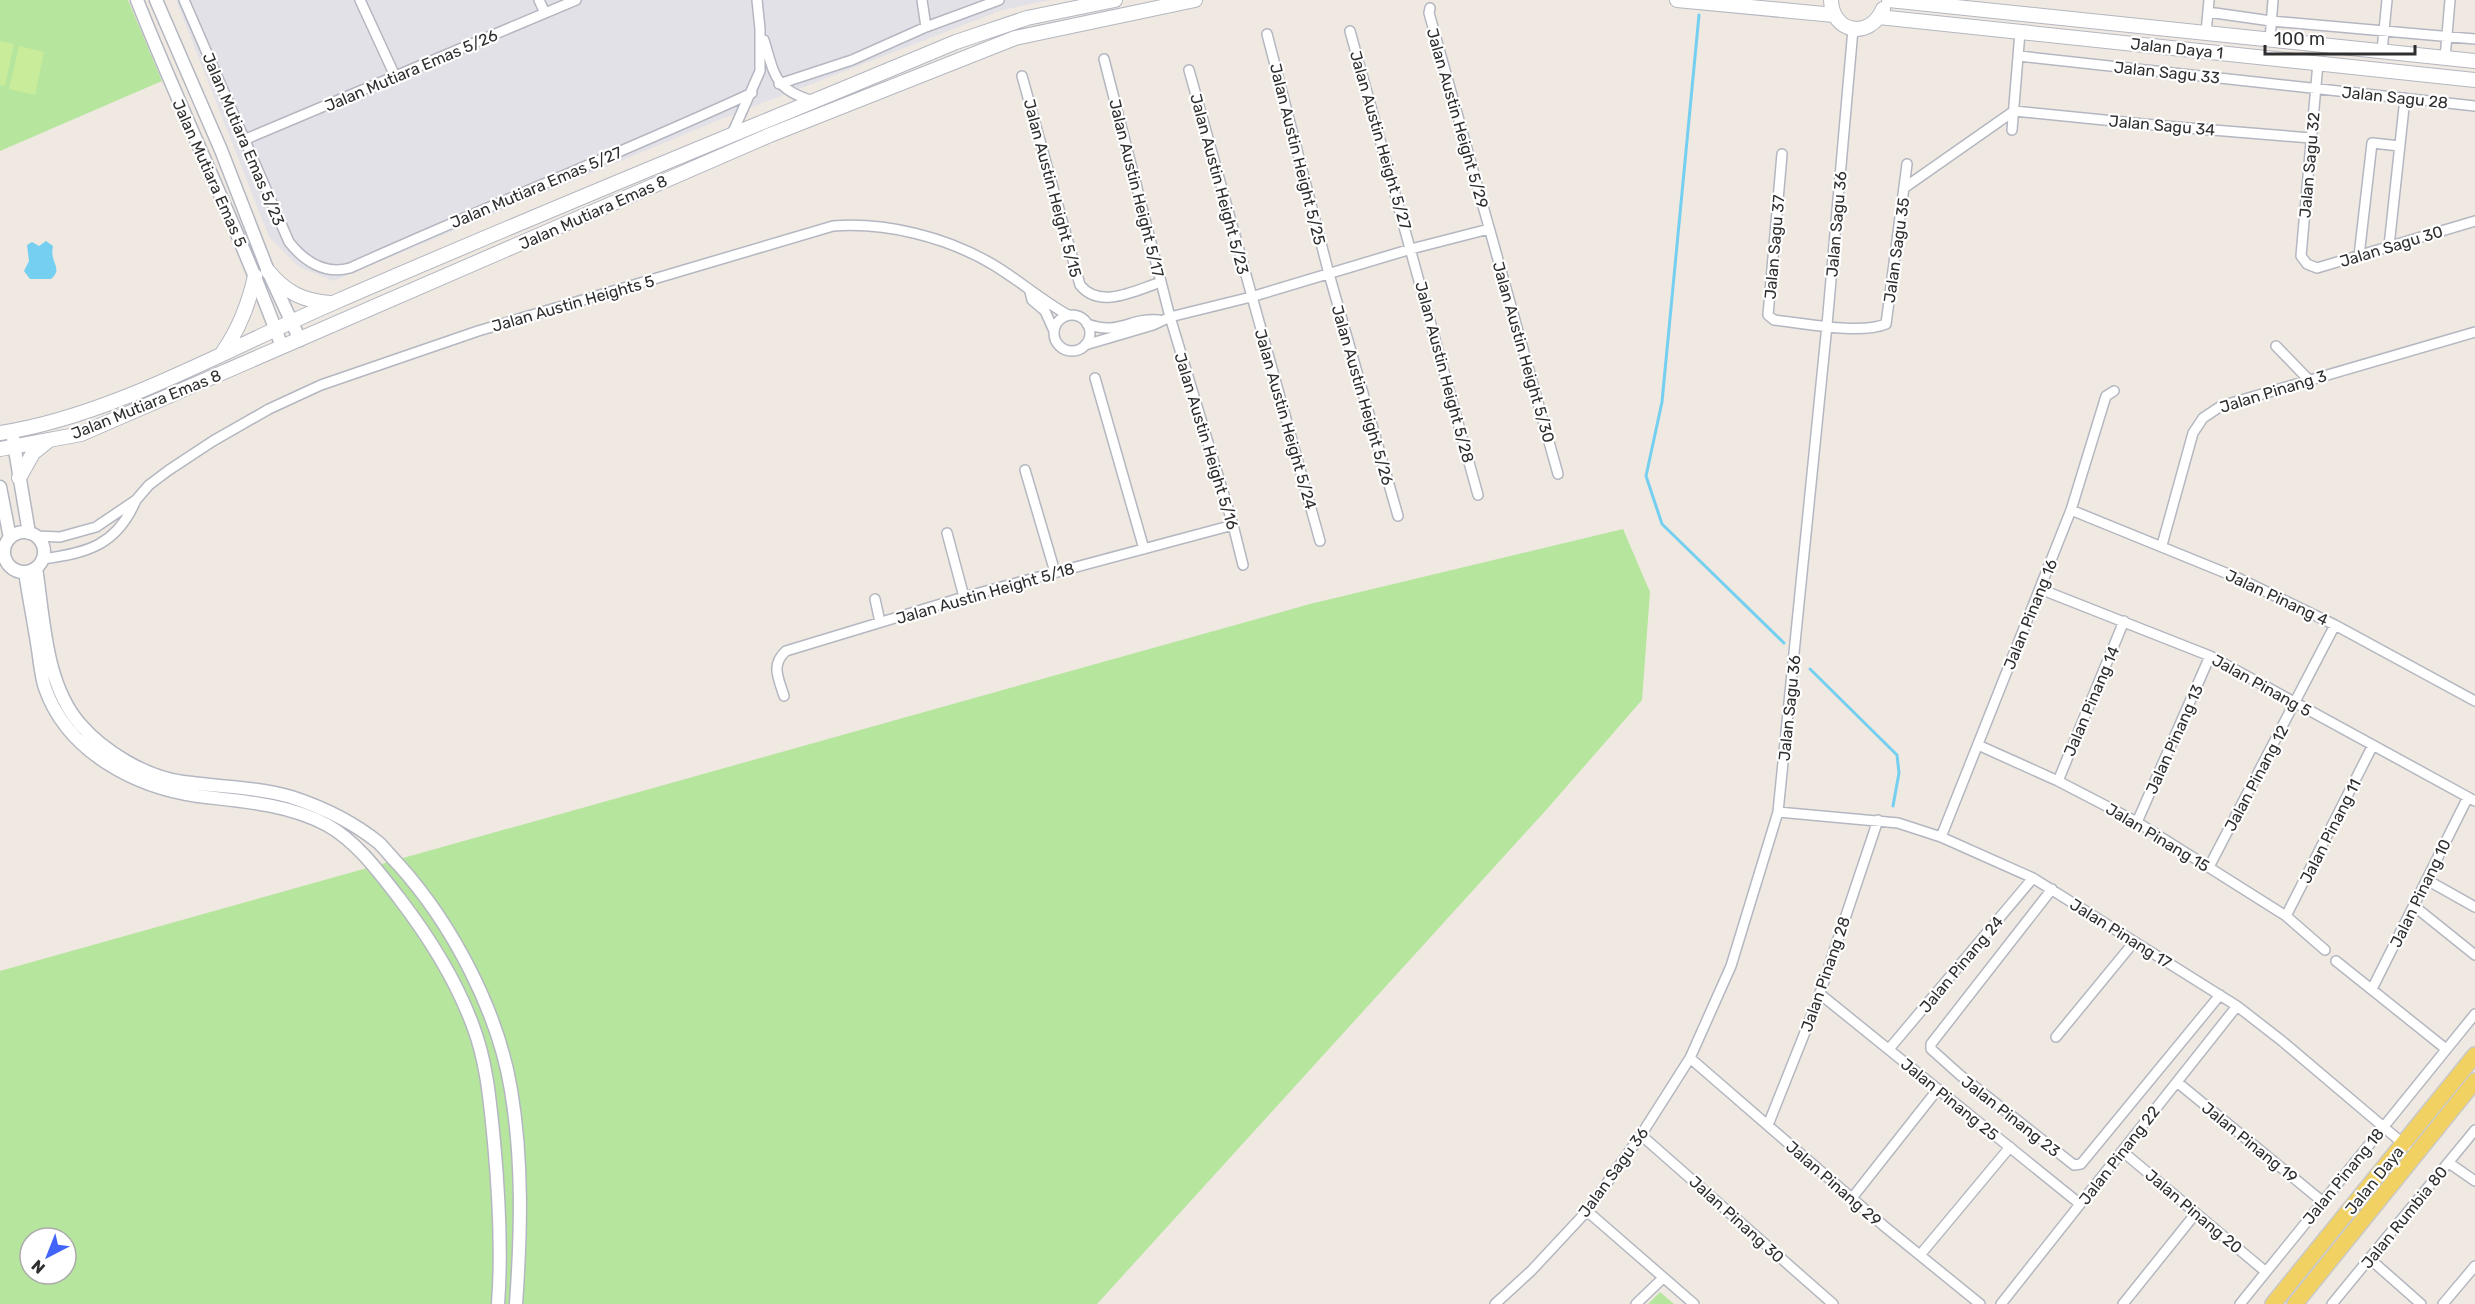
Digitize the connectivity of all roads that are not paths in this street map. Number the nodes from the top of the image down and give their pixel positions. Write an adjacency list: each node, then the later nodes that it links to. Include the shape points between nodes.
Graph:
1 (137, 0): 69 (street, Jalan Mutiara Emas 5, via 172,90)
2 (156, 0): 69 (street, Jalan Mutiara Emas 5, via 221,150)
3 (184, 0): 57 (street, Jalan Mutiara Emas 5/23)
4 (360, 0): 44 (street)
5 (539, 0): 22 (street)
6 (576, 0): 22 (street, Jalan Mutiara Emas 5/26)
7 (757, 0): 27 (street)
8 (922, 0): 26 (street)
9 (999, 0): 26 (street)
10 (1195, 0): 84 (main road, Jalan Mutiara Emas 8, via 1015,38 770,135)
11 (1677, 0): 23 (main road)
12 (1831, 0): 23 (main road)
13 (1883, 0): 24 (main road)
14 (1888, 0): 32 (main road, Jalan Daya 1)
15 (2209, 0): 21 (street)
16 (2273, 0): 25 (street)
17 (2387, 0): 30 (street)
18 (2450, 0): 34 (street)
19 (1107, 1): 51 (main road, Jalan Mutiara Emas 8, via 1017,21 956,42)
20 (1430, 8): 63 (street, Jalan Austin Height 5/29)
21 (2208, 12): 25 (street); 32 (street)
22 (545, 13): 44 (street, Jalan Mutiara Emas 5/26)
23 (1834, 15): 28 (main road)
24 (1879, 17): 28 (main road, via 1868,27); 31 (main road, Jalan Daya 1)
25 (2271, 21): 30 (street); 35 (street)
26 (926, 27): 47 (street, via 852,60)
27 (760, 29): 47 (street); 49 (street, via 760,71)
28 (1853, 29): 80 (street, Jalan Sagu 36)
29 (1350, 31): 65 (street, Jalan Austin Height 5/27)
30 (2384, 31): 34 (street); 37 (street)
31 (2020, 32): 38 (street); 42 (main road, Jalan Daya 1)
32 (2206, 33): 35 (main road, Jalan Daya 1)
33 (1267, 34): 70 (street, Jalan Austin Height 5/25)
34 (2446, 36): 36 (street); 39 (street)
35 (2270, 39): 37 (main road, Jalan Daya 1)
36 (2475, 39)
37 (2382, 51): 39 (main road, Jalan Daya 1)
38 (2019, 56): 48 (street, Jalan Sagu 33); 53 (street)
39 (2445, 58): 41 (main road, Jalan Daya 1)
40 (1104, 59): 71 (street, Jalan Austin Height 5/17)
41 (2475, 61)
42 (2318, 63): 46 (main road, Jalan Daya 1); 48 (street, Jalan Sagu 32)
43 (1189, 70): 73 (street, Jalan Austin Height 5/23)
44 (395, 76): 57 (street, Jalan Mutiara Emas 5/26)
45 (1022, 76): 71 (street, Jalan Austin Height 5/15, via 1080,285 1102,298)
46 (2475, 80)
47 (779, 84): 51 (street)
48 (2315, 88): 50 (street, Jalan Sagu 28); 56 (street, Jalan Sagu 32)
49 (752, 93): 55 (street); 68 (street, Jalan Mutiara Emas 5/27, via 350,267 335,270)
50 (2405, 98): 52 (street, Jalan Sagu 28); 58 (street)
51 (814, 102): 55 (main road, Jalan Mutiara Emas 8)
52 (2475, 106)
53 (2014, 111): 54 (street); 56 (street, Jalan Sagu 34); 61 (street, Jalan Sagu 35)
54 (2012, 130)
55 (732, 134): 74 (main road, Jalan Mutiara Emas 8)
56 (2311, 138): 67 (street, Jalan Sagu 32, via 2301,256)
57 (246, 139): 68 (street, Jalan Mutiara Emas 5/23, via 289,242 302,257)
58 (2400, 146): 64 (street); 66 (street, via 2372,143)
59 (1782, 154): 80 (street, Jalan Sagu 37, via 1768,315 1774,320)
60 (1907, 164): 61 (street, Jalan Sagu 35)
61 (1904, 188): 80 (street, Jalan Sagu 35, via 1886,324 1857,329)
62 (2475, 220): 64 (street, Jalan Sagu 30)
63 (1489, 229): 65 (street); 97 (street, Jalan Austin Height 5/30)
64 (2389, 246): 66 (street, Jalan Sagu 30)
65 (1411, 249): 70 (street); 100 (street, Jalan Austin Height 5/28)
66 (2359, 256): 67 (street, Jalan Sagu 30, via 2317,268)
67 (2307, 264)
68 (318, 266)
69 (262, 273): 74 (main road, via 291,293); 78 (street, Jalan Mutiara Emas 5); 81 (street, Jalan Mutiara Emas 5); 88 (main road)
70 (1329, 274): 73 (street); 103 (street, Jalan Austin Height 5/26)
71 (1161, 282): 76 (street, Jalan Austin Height 5/17)
72 (1030, 292): 75 (street); 82 (street); 101 (street, Jalan Austin Heights 5, via 976,255 928,237 850,225 816,230 478,331 321,385 269,408 213,441 149,485)
73 (1251, 297): 76 (street); 107 (street, Jalan Austin Height 5/24)
74 (333, 303): 78 (main road, Jalan Mutiara Emas 8)
75 (1068, 315): 79 (street, via 1079,316); 82 (street, via 1058,320)
76 (1170, 317): 77 (street); 104 (street, Jalan Austin Height 5/16)
77 (1159, 320): 79 (street, via 1105,330); 85 (street)
78 (293, 321): 81 (main road, Jalan Mutiara Emas 8); 84 (street, Jalan Mutiara Emas 5)
79 (1087, 324): 85 (street, via 1090,335)
80 (1827, 325): 129 (street, Jalan Sagu 36)
81 (275, 328): 87 (street, Jalan Mutiara Emas 5); 88 (main road, Jalan Mutiara Emas 8)
82 (1054, 330): 85 (street, via 1056,341 1064,349 1075,350)
83 (2475, 332): 90 (street, Jalan Pinang 3)
84 (300, 340): 87 (main road, Jalan Mutiara Emas 8)
85 (1085, 345)
86 (2276, 346): 90 (street)
87 (282, 347): 93 (main road, Jalan Mutiara Emas 8, via 81,434)
88 (222, 354): 92 (main road, Jalan Mutiara Emas 8, via 74,415)
89 (1095, 378): 110 (street)
90 (2308, 379): 109 (street, Jalan Pinang 3, via 2221,405 2197,424)
91 (2114, 392): 102 (street, Jalan Pinang 16, via 2106,396)
92 (6, 432): 94 (street)
93 (50, 440): 94 (main road, Jalan Mutiara Emas 8); 98 (main road, via 33,453)
94 (14, 446): 95 (main road, Jalan Mutiara Emas 8); 98 (street)
95 (0, 449)
96 (1025, 470): 114 (street)
97 (1558, 474)
98 (19, 478): 106 (street)
99 (0, 487): 108 (street)
100 (1478, 495)
101 (136, 500): 106 (street, Jalan Austin Heights 5, via 84,532 60,537); 113 (street, Jalan Austin Heights 5, via 121,526 99,546)
102 (2071, 510): 109 (street, Jalan Pinang 4); 115 (street, Jalan Pinang 16)
103 (1398, 516)
104 (1233, 525): 110 (street, Jalan Austin Height 5/18); 112 (street, Jalan Austin Height 5/16)
105 (947, 533): 116 (street)
106 (32, 534): 108 (street, via 19,533); 113 (street, via 43,546)
107 (1320, 541)
108 (5, 542): 111 (street)
109 (2162, 545): 120 (street, Jalan Pinang 4)
110 (1144, 549): 114 (street, Jalan Austin Height 5/18)
111 (3, 561): 113 (street, via 14,569)
112 (1243, 565)
113 (34, 566): 177 (street, via 44,686 56,714 71,733 130,777 187,794 280,808 326,825 357,849 420,926 473,1026 487,1077 500,1207); 178 (street, via 57,681 66,705 99,741 155,775 180,782 288,796 321,807 379,844 415,883 446,929 496,1030 511,1088 519,1146)
114 (1055, 572): 116 (street, Jalan Austin Height 5/18)
115 (2040, 589): 118 (street, Jalan Pinang 5); 125 (street, Jalan Pinang 16)
116 (964, 597): 119 (street, Jalan Austin Height 5/18)
117 (875, 599): 119 (street)
118 (2124, 621): 121 (street, Jalan Pinang 5); 127 (street, Jalan Pinang 14)
119 (880, 622): 122 (street, Jalan Austin Height 5/18, via 786,651 778,658 776,670)
120 (2335, 625): 123 (street, Jalan Pinang 4); 124 (street, Jalan Pinang 12)
121 (2210, 656): 124 (street, Jalan Pinang 5); 131 (street, Jalan Pinang 13)
122 (784, 696)
123 (2475, 701)
124 (2295, 703): 126 (street, Jalan Pinang 5); 133 (street, Jalan Pinang 12)
125 (1978, 744): 127 (street, Jalan Pinang 15); 132 (street, Jalan Pinang 16)
126 (2373, 746): 128 (street, Jalan Pinang 5); 139 (street, Jalan Pinang 11)
127 (2058, 781): 131 (street, Jalan Pinang 15)
128 (2472, 799): 135 (street, Jalan Pinang 10)
129 (1778, 812): 130 (street, Jalan Pinang 17); 152 (street, Jalan Sagu 36, via 1731,966)
130 (1878, 820): 132 (street, Jalan Pinang 17); 145 (street, Jalan Pinang 28)
131 (2137, 822): 133 (street, Jalan Pinang 15)
132 (1941, 837): 134 (street, Jalan Pinang 17)
133 (2209, 867): 139 (street, Jalan Pinang 15)
134 (2033, 878): 136 (street, Jalan Pinang 17); 150 (street, Jalan Pinang 24)
135 (2427, 880): 137 (street, Jalan Pinang 10); 138 (street)
136 (2052, 889): 140 (street, Jalan Pinang 17); 146 (street, Jalan Pinang 23, via 1931,1048 2074,1165 2081,1164)
137 (2415, 906): 142 (street); 144 (street, Jalan Pinang 10)
138 (2475, 907)
139 (2286, 916): 141 (street, Jalan Pinang 15)
140 (2134, 942): 146 (street, Jalan Pinang 17); 149 (street)
141 (2325, 950)
142 (2475, 955)
143 (2336, 961): 144 (street)
144 (2372, 989): 151 (street)
145 (1820, 993): 150 (street, Jalan Pinang 25); 157 (street, Jalan Pinang 28)
146 (2220, 995): 147 (street, Jalan Pinang 17)
147 (2237, 1006): 155 (street, Jalan Pinang 22); 158 (street, Jalan Pinang 17)
148 (2475, 1014): 151 (street, Jalan Pinang 18)
149 (2056, 1037)
150 (1889, 1049): 156 (street, Jalan Pinang 25)
151 (2446, 1049): 158 (street, Jalan Pinang 18)
152 (1690, 1058): 157 (street, Jalan Pinang 29); 160 (street, Jalan Sagu 36)
153 (2473, 1061): 161 (main road, Jalan Daya)
154 (2475, 1081): 164 (main road, Jalan Daya)
155 (2177, 1082): 163 (street, Jalan Pinang 22); 168 (street, Jalan Pinang 19)
156 (1938, 1089): 162 (street, Jalan Pinang 25); 167 (street)
157 (1768, 1125): 167 (street, Jalan Pinang 29)
158 (2383, 1127): 161 (street, Jalan Pinang 17); 168 (street, Jalan Pinang 18)
159 (2475, 1130): 165 (street, Jalan Rumbia 80)
160 (1641, 1135): 170 (street, Jalan Sagu 36); 182 (street, Jalan Pinang 30)
161 (2404, 1144): 164 (street, Jalan Pinang 17); 187 (main road, Jalan Daya)
162 (2010, 1147): 169 (street, Jalan Pinang 25); 172 (street)
163 (2122, 1151): 169 (street, Jalan Pinang 22); 171 (street, Jalan Pinang 20)
164 (2417, 1155): 188 (main road, Jalan Daya)
165 (2449, 1162): 166 (street); 173 (street, Jalan Rumbia 80)
166 (2475, 1181)
167 (1852, 1198): 172 (street, Jalan Pinang 29)
168 (2323, 1202): 175 (street, Jalan Pinang 18)
169 (2080, 1204): 184 (street, Jalan Pinang 22)
170 (1587, 1211): 176 (street); 179 (street, Jalan Sagu 36)
171 (2196, 1213): 175 (street, Jalan Pinang 20); 185 (street)
172 (1920, 1255): 183 (street, Jalan Pinang 29)
173 (2370, 1259): 189 (street, Jalan Rumbia 80); 190 (street)
174 (2475, 1266): 191 (street)
175 (2266, 1272): 186 (street, Jalan Pinang 18)
176 (1663, 1278): 180 (street); 181 (street)
177 (498, 1304)
178 (516, 1304)
179 (1495, 1304)
180 (1636, 1304)
181 (1694, 1304)
182 (1833, 1304)
183 (1980, 1304)
184 (2001, 1304)
185 (2123, 1304)
186 (2240, 1304)
187 (2273, 1304)
188 (2295, 1304)
189 (2332, 1304)
190 (2421, 1304)
191 (2443, 1304)

